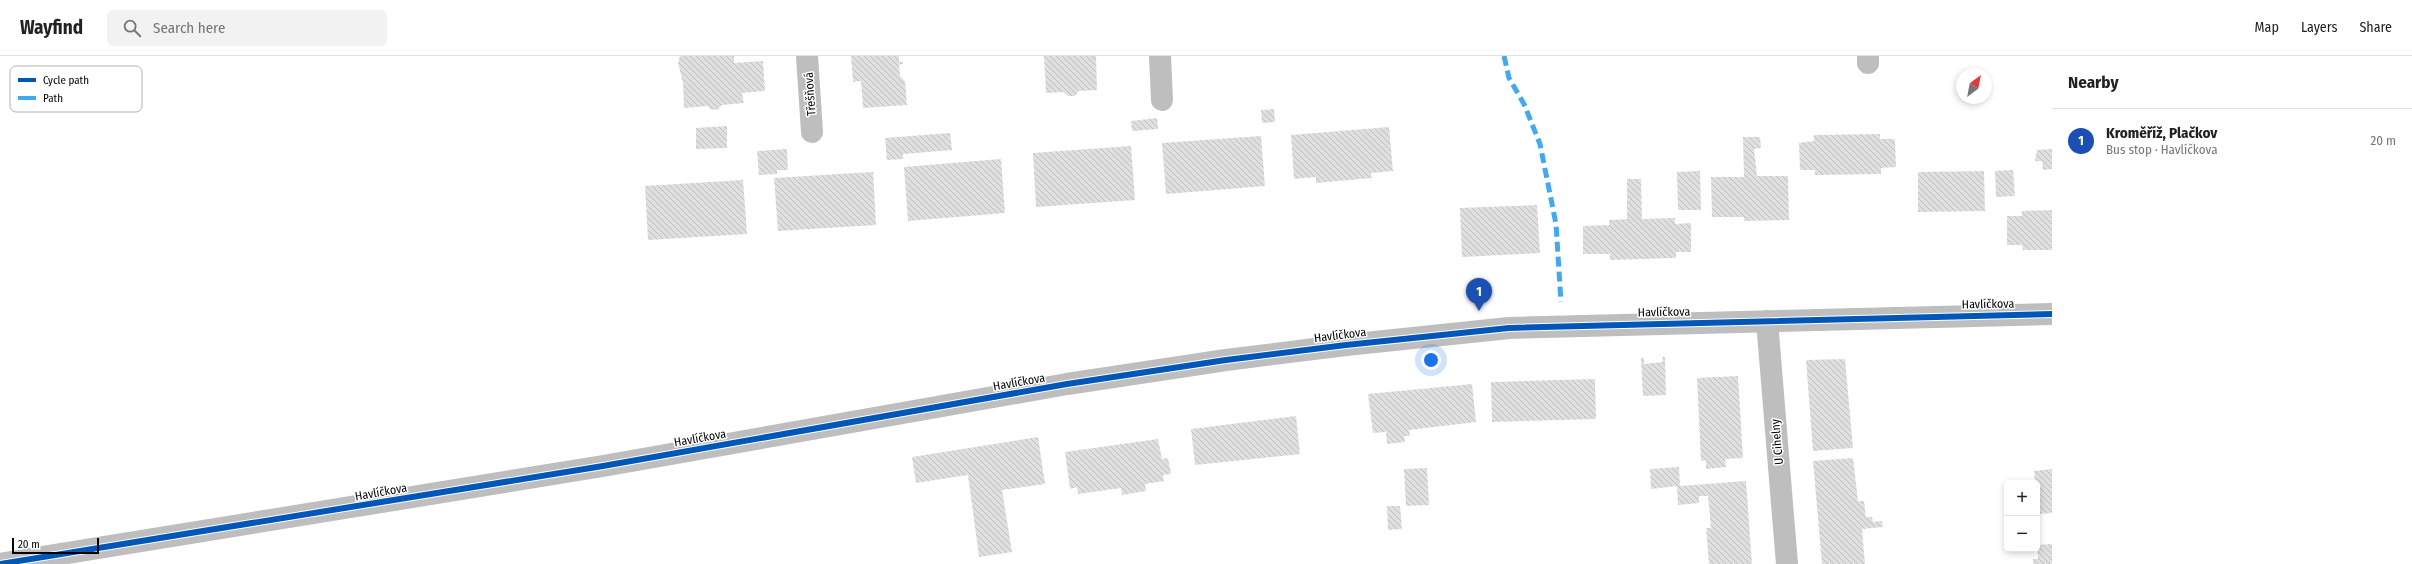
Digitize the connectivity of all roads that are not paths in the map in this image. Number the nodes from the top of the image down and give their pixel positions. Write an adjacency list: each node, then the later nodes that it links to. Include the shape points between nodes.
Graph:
1 (807, 56): 4 (street, Třešňová)
2 (1160, 56): 3 (street)
3 (1162, 100)
4 (812, 132)
5 (2052, 314): 6 (street, Havlíčkova)
6 (1767, 321): 7 (street, Havlíčkova, via 1509,328 1453,332 1226,360 1059,386 376,504); 8 (street, U Cihelny)
7 (0, 564)
8 (1787, 564)

